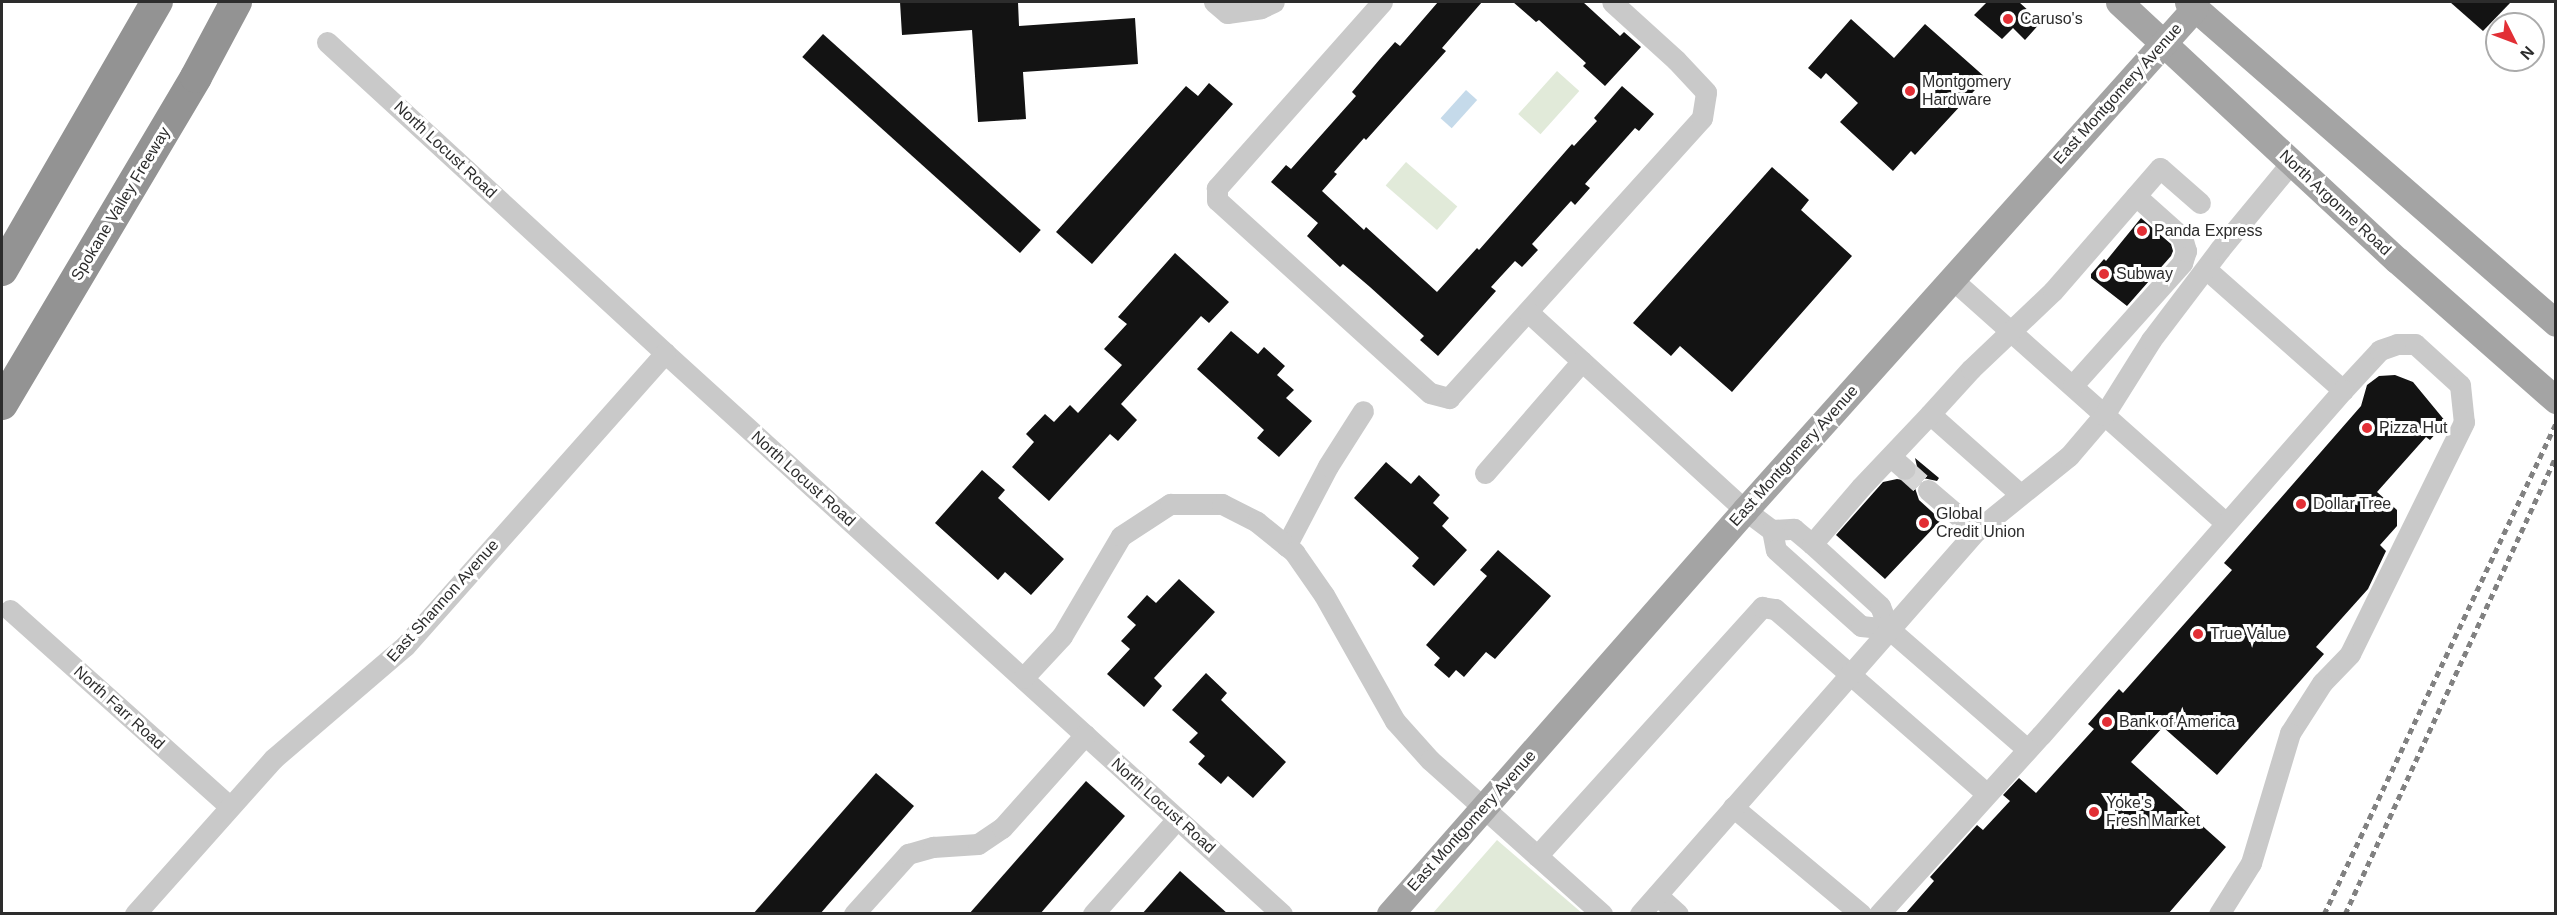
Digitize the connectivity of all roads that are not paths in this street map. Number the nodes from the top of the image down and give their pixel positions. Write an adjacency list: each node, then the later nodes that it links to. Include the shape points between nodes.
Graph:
1 (149, 2): 13 (highway)
2 (157, 2): 13 (highway)
3 (236, 2): 14 (highway, Spokane Valley Freeway)
4 (246, 2): 14 (highway)
5 (1214, 2): 6 (street, via 1227,13)
6 (1274, 2)
7 (1382, 2): 21 (street, via 1217,188 1217,200 1430,393 1449,398)
8 (1612, 2): 21 (street, via 1706,92 1702,118)
9 (2119, 2): 12 (main road, North Argonne Road)
10 (2194, 4): 12 (main road, East Montgomery Avenue); 22 (main road)
11 (327, 42): 24 (street, North Locust Road)
12 (2163, 43): 15 (main road, North Argonne Road); 20 (main road, East Montgomery Avenue)
13 (128, 52): 19 (highway)
14 (196, 77): 29 (highway, Spokane Valley Freeway)
15 (2291, 163): 18 (street); 28 (main road, North Argonne Road)
16 (2136, 196): 17 (street, via 2160,168); 23 (street); 26 (street, via 2182,237 2186,250 2182,262)
17 (2200, 203)
18 (2206, 269): 27 (street); 32 (street, via 2151,340)
19 (2, 270)
20 (1953, 280): 23 (street); 36 (main road, East Montgomery Avenue)
21 (1528, 312): 25 (street)
22 (2556, 323)
23 (2013, 331): 26 (street); 31 (street)
24 (664, 353): 45 (street, North Locust Road); 49 (street, East Shannon Avenue, via 405,646 300,734)
25 (1582, 361): 33 (street); 36 (street)
26 (2073, 385): 32 (street)
27 (2343, 390): 37 (street); 65 (street, via 2380,350 2397,344 2415,344 2460,385 2464,422 2350,654 2322,683 2290,734 2251,863)
28 (2556, 400)
29 (2, 404)
30 (1363, 411): 41 (street, via 1323,475)
31 (1930, 414): 35 (street); 40 (street, via 1898,463)
32 (2104, 416): 35 (street, via 2069,456); 37 (street)
33 (1485, 472)
34 (1928, 490): 39 (street)
35 (2020, 494): 39 (street)
36 (1745, 510): 38 (street); 51 (main road, East Montgomery Avenue)
37 (2226, 523): 47 (street)
38 (1772, 530): 40 (street, via 1794,529); 43 (street, via 1776,550 1861,626)
39 (1976, 531): 43 (street)
40 (1812, 544): 43 (street, via 1880,606)
41 (1286, 546): 45 (street, via 1257,522 1222,504 1170,504 1121,536 1062,636); 51 (street, via 1324,595 1395,720 1430,760)
42 (10, 610): 49 (street, North Farr Road)
43 (1889, 629): 44 (street); 47 (street)
44 (1849, 674): 48 (street); 50 (street); 53 (street, via 1775,609 1762,607)
45 (1023, 678): 46 (street, North Locust Road)
46 (1085, 735): 52 (street, North Locust Road); 56 (street, via 1002,828 978,844 908,854)
47 (2027, 749): 48 (street)
48 (1987, 794): 64 (street)
49 (229, 806): 55 (street, East Shannon Avenue)
50 (1733, 807): 54 (street); 63 (street)
51 (1484, 808): 53 (street); 59 (main road, East Montgomery Avenue)
52 (1178, 819): 57 (street); 58 (street, North Locust Road)
53 (1538, 856): 60 (street)
54 (1657, 895): 61 (street); 62 (street)
55 (135, 914)
56 (854, 914)
57 (1093, 914)
58 (1282, 914)
59 (1390, 914)
60 (1602, 914)
61 (1640, 914)
62 (1678, 914)
63 (1861, 914)
64 (1879, 914)
65 (2219, 914)

